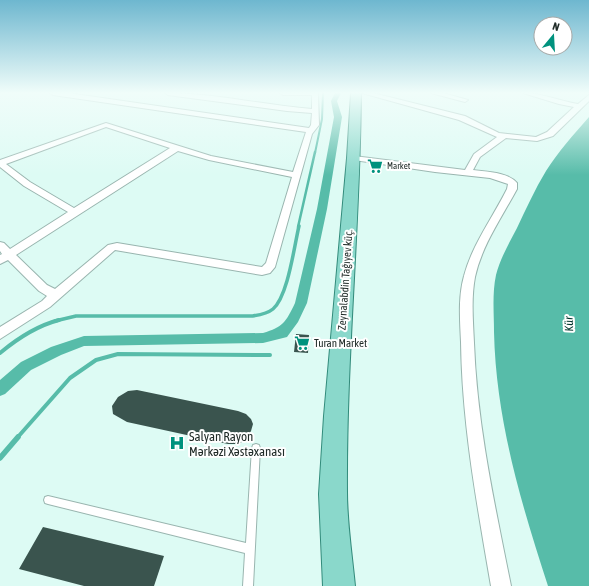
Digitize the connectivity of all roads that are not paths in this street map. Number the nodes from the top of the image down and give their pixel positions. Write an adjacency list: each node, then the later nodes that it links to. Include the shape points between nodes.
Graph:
1 (243, 120): 6 (street)
2 (315, 120): 6 (street)
3 (356, 120): 9 (main road, Zeynalabdin Tağıyev küç.)
4 (467, 120): 7 (street, via 491,133)
5 (565, 120): 7 (street, via 543,137 530,139)
6 (310, 130): 12 (street)
7 (504, 136): 11 (street, via 477,156)
8 (176, 148): 10 (street, via 110,126 102,126); 12 (street, via 226,162); 13 (street)
9 (354, 158): 11 (street); 22 (main road, Zeynalabdin Tağıyev küç., via 333,494)
10 (0, 163): 13 (street, via 27,184)
11 (468, 172): 23 (street, via 510,181 513,186 471,270 467,297 467,368 473,430)
12 (297, 175): 16 (street, via 271,264 266,270 117,246 112,247)
13 (74, 212): 15 (street)
14 (0, 245): 15 (street)
15 (4, 258): 16 (street)
16 (55, 295): 17 (street, via 46,304)
17 (0, 334)
18 (256, 448): 20 (lane)
19 (48, 500): 20 (lane)
20 (250, 549): 21 (lane)
21 (248, 586)
22 (338, 586)
23 (501, 586)

